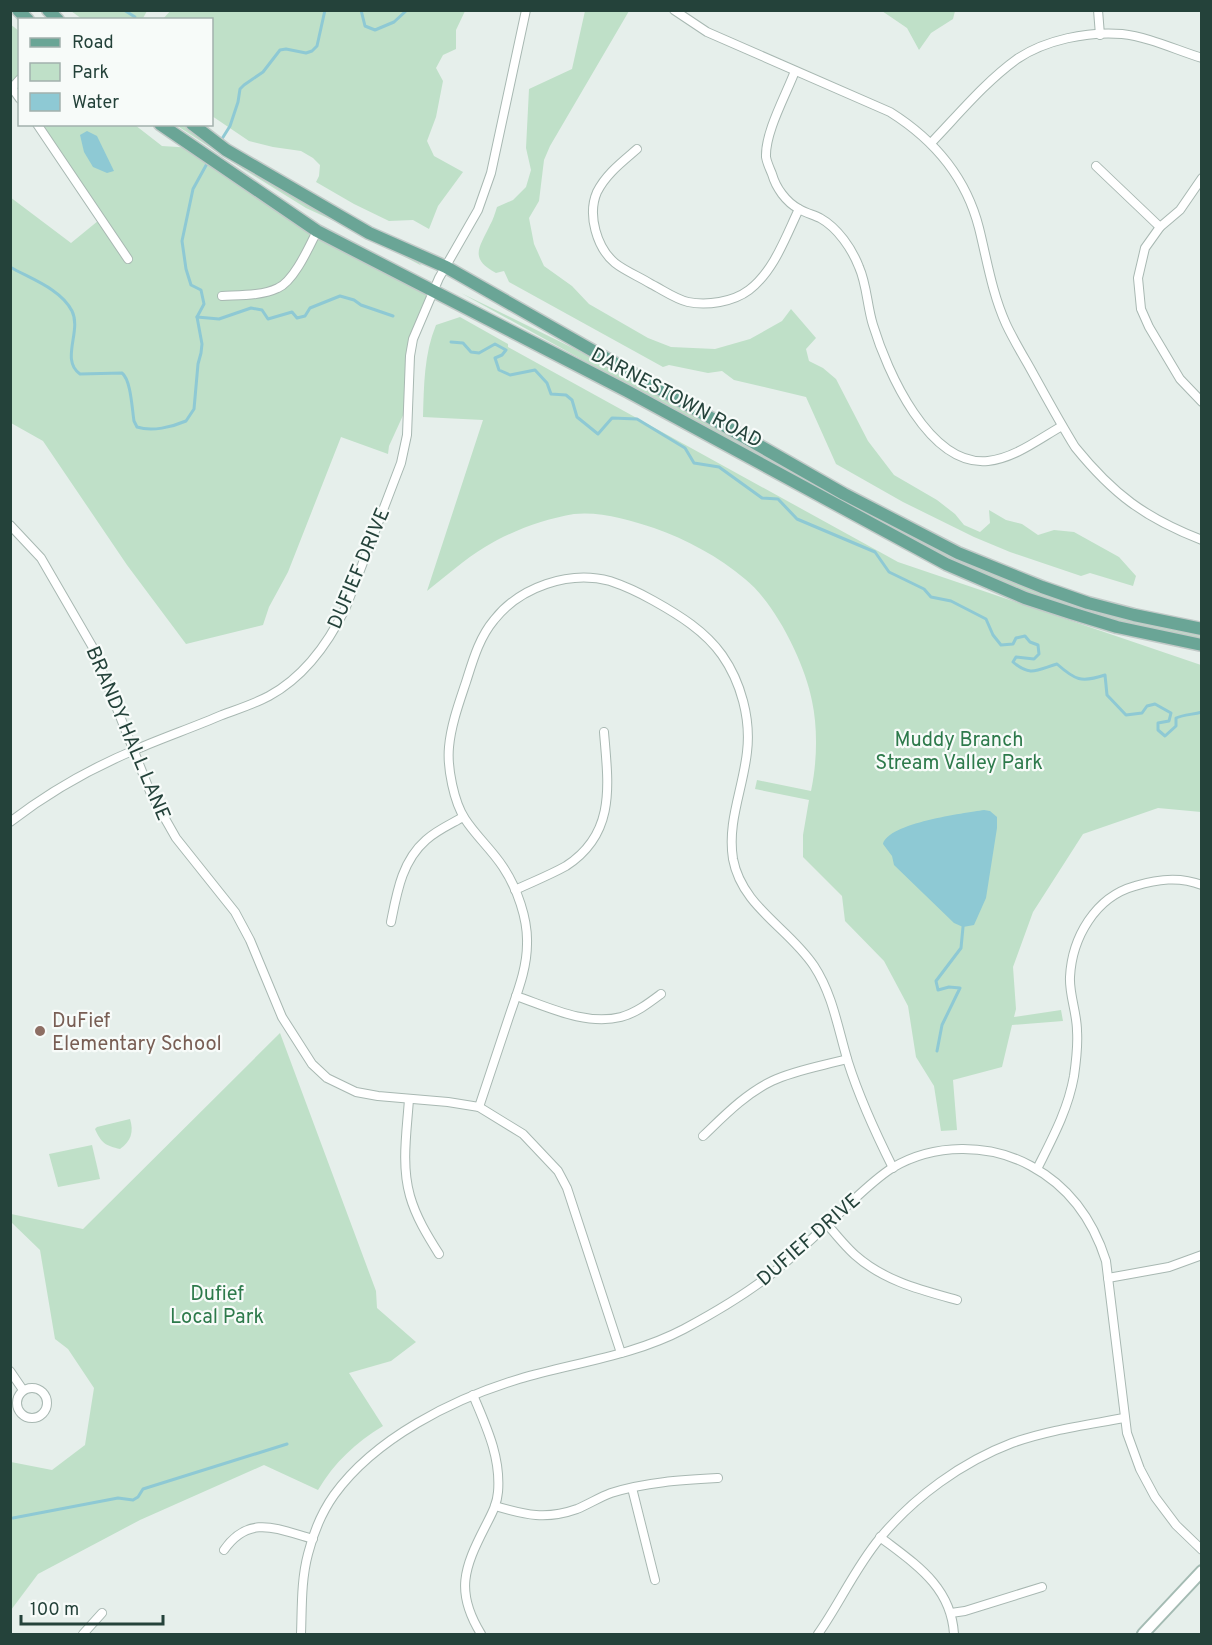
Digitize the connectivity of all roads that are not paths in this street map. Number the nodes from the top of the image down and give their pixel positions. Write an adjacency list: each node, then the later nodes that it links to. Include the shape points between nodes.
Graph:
1 (525, 10): 18 (street, DUFIEF DRIVE, via 485,193)
2 (674, 10): 6 (street, via 707,32)
3 (1098, 10): 4 (street)
4 (1100, 34): 5 (street, via 1145,39); 10 (street, via 1057,40 1018,59)
5 (1202, 58)
6 (795, 71): 10 (street, via 890,112); 14 (street, via 769,135 766,158 775,185)
7 (38, 126): 17 (street)
8 (163, 126): 16 (main road, DARNESTOWN ROAD)
9 (195, 126): 18 (main road, DARNESTOWN ROAD, via 226,150 369,233)
10 (931, 143): 22 (street, via 950,166 969,200 1006,324)
11 (637, 149): 14 (street, via 608,174 597,193 596,232 615,263 676,298 713,303 751,289 771,266)
12 (1096, 166): 15 (street)
13 (1202, 178): 15 (street, via 1180,210)
14 (799, 209): 22 (street, via 822,219 852,250 882,356 908,402 946,450 972,461 989,461 1016,453)
15 (1160, 227): 21 (street, via 1142,258 1138,278 1141,309 1180,379)
16 (317, 231): 19 (main road, DARNESTOWN ROAD); 20 (street, via 288,281 279,288)
17 (128, 259)
18 (446, 267): 19 (street, DUFIEF DRIVE); 25 (main road, DARNESTOWN ROAD, via 844,494 958,553 1088,603)
19 (434, 290): 26 (main road, DARNESTOWN ROAD, via 946,564 1071,613); 28 (street, DUFIEF DRIVE, via 413,339 407,435 401,463 335,630 293,679 270,695)
20 (222, 296)
21 (1202, 402)
22 (1062, 426): 24 (street, via 1089,465 1128,502 1168,527)
23 (10, 525): 28 (street, BRANDY HALL LANE, via 41,558 93,646)
24 (1202, 540)
25 (1202, 629)
26 (1202, 645)
27 (604, 732): 32 (street, via 608,787 606,810 597,834 566,866)
28 (135, 750): 30 (street, DUFIEF DRIVE, via 77,777); 37 (street, BRANDY HALL LANE, via 164,819 235,912 282,1017 312,1064 327,1078 356,1092)
29 (463, 817): 32 (street, via 503,867); 33 (street, via 426,839 416,850 399,881); 36 (street, via 448,764 452,726 479,644 493,620 510,603 531,590 559,580 580,578 608,581 676,613 721,653 738,684 744,706 747,752 731,838 740,880 745,892 796,942 827,987)
30 (10, 822)
31 (1202, 885): 41 (street, via 1174,879 1126,888 1097,909 1082,931 1070,978 1077,1030 1074,1075 1067,1107)
32 (515, 890): 35 (street, via 528,943)
33 (391, 922)
34 (662, 994): 35 (street, via 642,1008 610,1020 574,1016)
35 (516, 996): 38 (street)
36 (847, 1059): 39 (street, via 771,1082 740,1102); 40 (street, via 863,1106)
37 (409, 1099): 38 (street, BRANDY HALL LANE); 43 (street, via 406,1160 410,1195)
38 (479, 1107): 47 (street, BRANDY HALL LANE, via 524,1134 563,1179)
39 (703, 1136)
40 (893, 1168): 41 (street, DUFIEF DRIVE, via 940,1150 959,1149 997,1152); 42 (street, DUFIEF DRIVE)
41 (1037, 1169): 45 (street, DUFIEF DRIVE, via 1067,1191 1086,1214 1101,1245)
42 (827, 1224): 46 (street, via 855,1256 880,1274 912,1288); 47 (street, DUFIEF DRIVE, via 770,1275 729,1304 679,1332)
43 (439, 1254)
44 (1202, 1255): 45 (street, via 1169,1267)
45 (1108, 1278): 51 (street, DUFIEF DRIVE)
46 (957, 1300)
47 (621, 1353): 50 (street, DUFIEF DRIVE)
48 (10, 1371): 49 (street)
49 (23, 1390): 49 (street, via 17,1404 21,1413 29,1418 39,1417 48,1405 46,1395 38,1389)
50 (473, 1395): 54 (street, via 497,1459); 56 (street, DUFIEF DRIVE, via 390,1441 346,1479 332,1498)
51 (1124, 1418): 55 (street, via 1038,1436 987,1454 935,1486); 58 (street, DUFIEF DRIVE, via 1140,1469 1155,1497)
52 (718, 1478): 53 (street)
53 (633, 1488): 54 (street, via 552,1516 530,1516); 60 (street)
54 (495, 1506): 66 (street, via 470,1556 464,1589)
55 (880, 1537): 63 (street, via 925,1572); 67 (street)
56 (313, 1539): 57 (street, via 275,1528 255,1527 242,1531); 65 (street, DUFIEF DRIVE, via 303,1585)
57 (224, 1550)
58 (1202, 1550)
59 (1202, 1571): 69 (main road)
60 (655, 1580)
61 (1042, 1587): 63 (street)
62 (102, 1613): 64 (street)
63 (951, 1613): 68 (street)
64 (83, 1635)
65 (301, 1635)
66 (481, 1635)
67 (818, 1635)
68 (954, 1635)
69 (1143, 1635)

